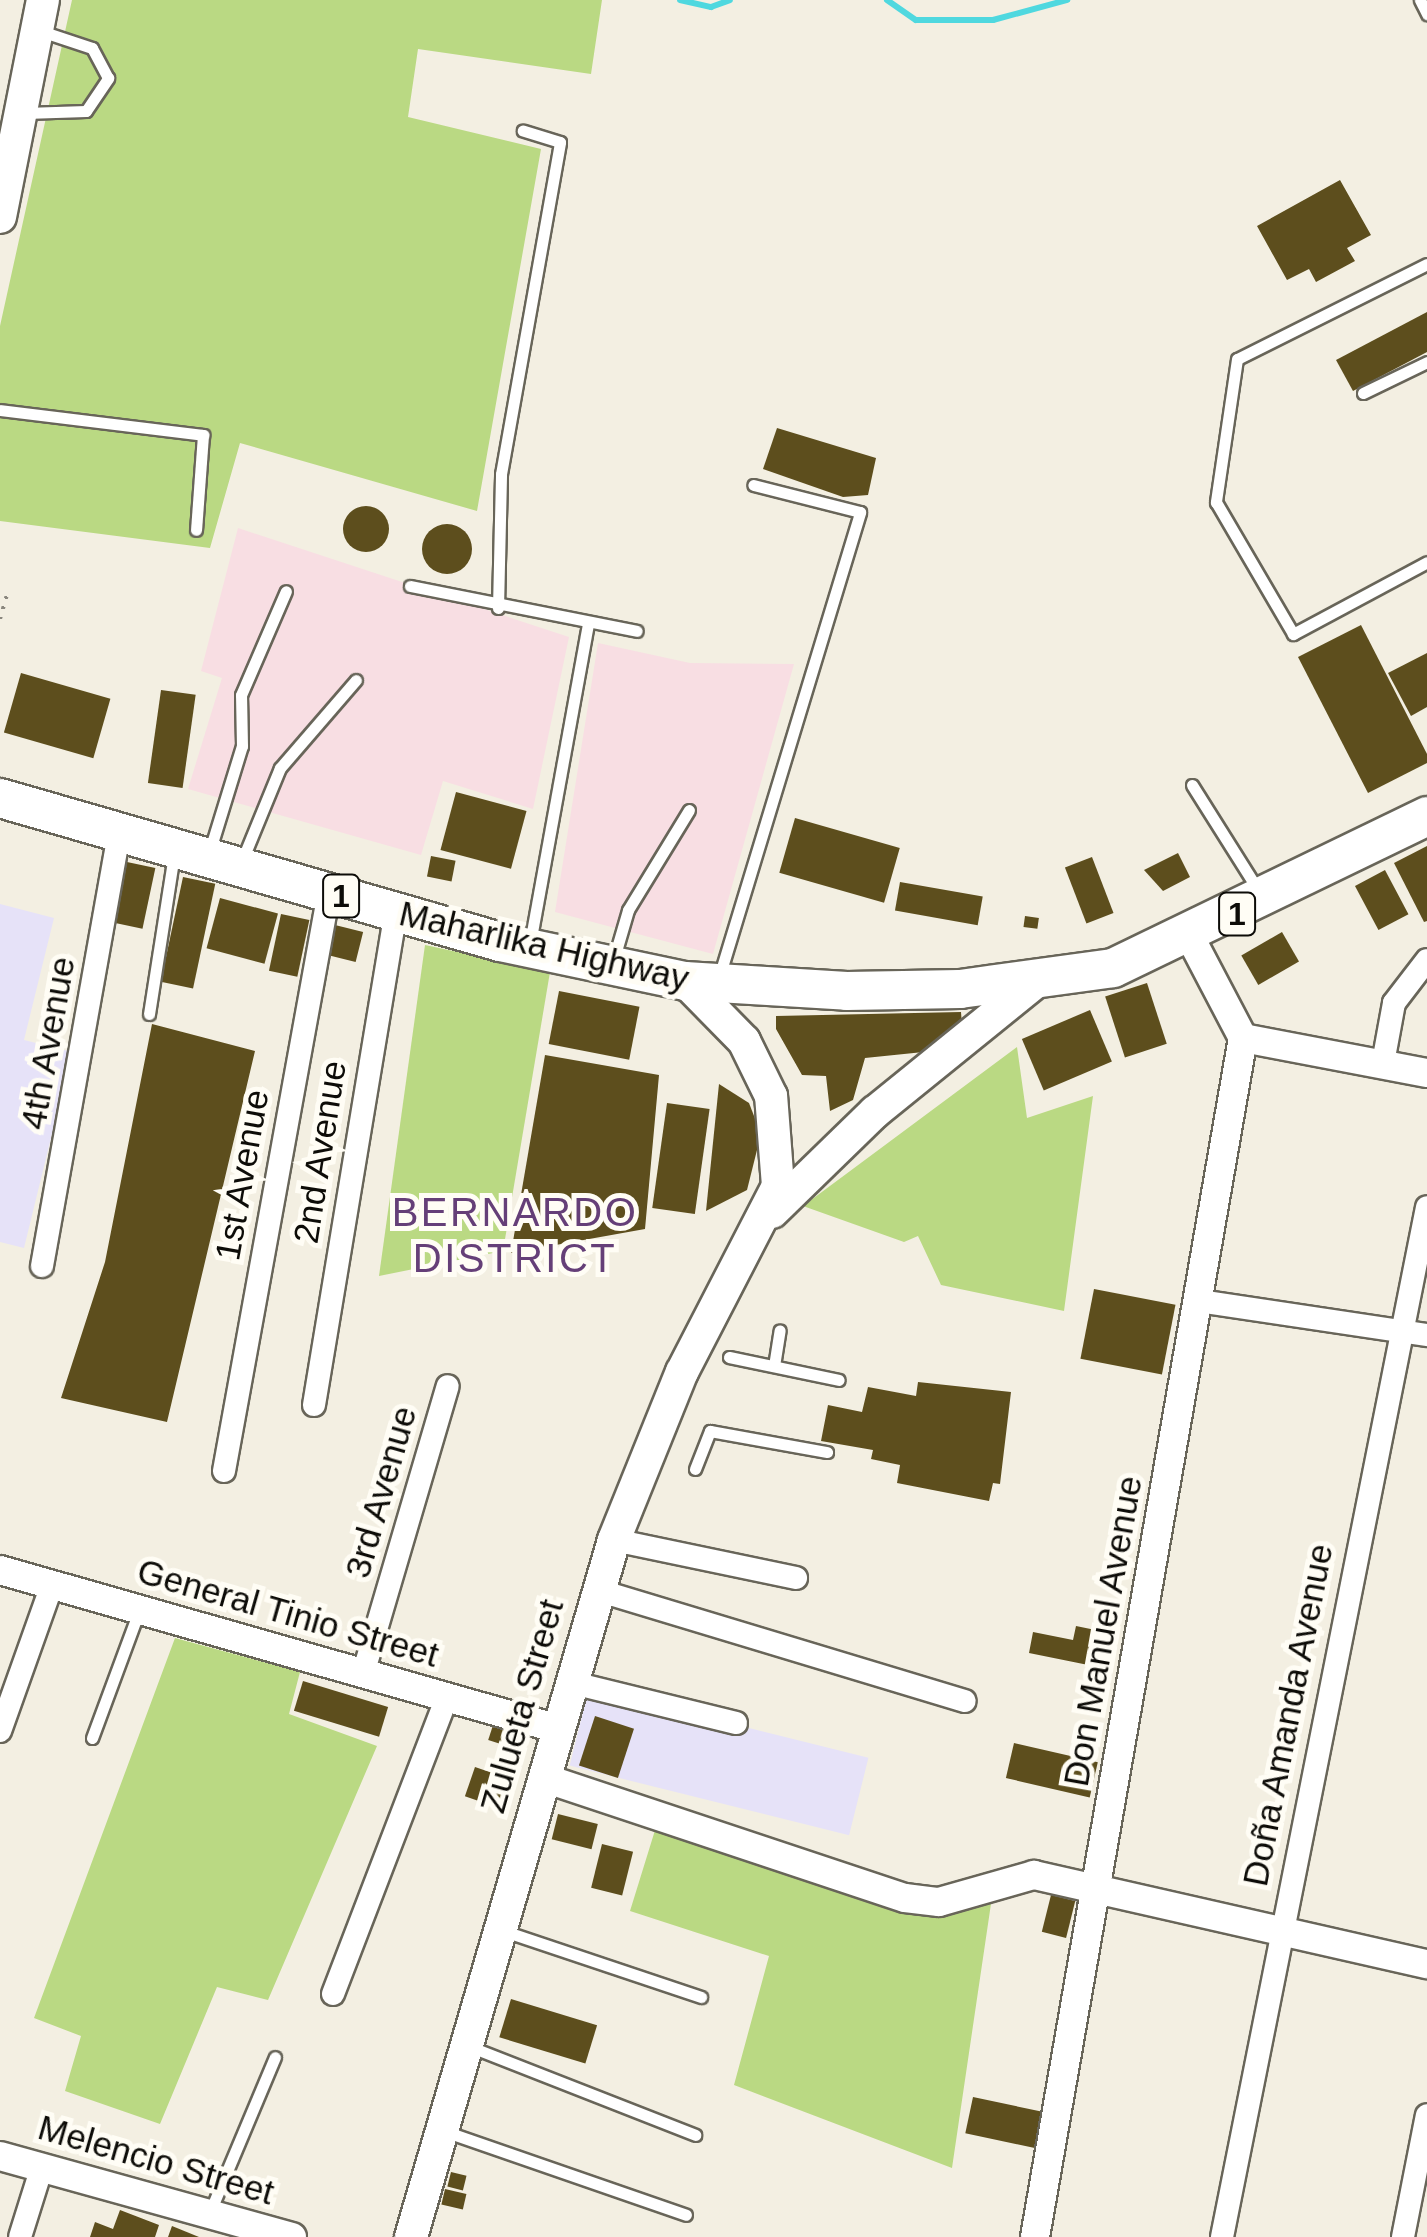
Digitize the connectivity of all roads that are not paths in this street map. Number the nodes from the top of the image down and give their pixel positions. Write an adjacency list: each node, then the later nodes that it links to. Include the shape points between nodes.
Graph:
1 (1420, 0): 2 (lane)
2 (1427, 14)
3 (40, 15): 4 (main road); 4 (lane, via 92,48 108,78 86,111)
4 (21, 113): 6 (main road)
5 (524, 131): 16 (lane, via 560,142 501,474)
6 (0, 217)
7 (1427, 264): 13 (lane, via 1237,358 1216,502 1293,634)
8 (1427, 362): 9 (lane)
9 (1363, 392)
10 (0, 410): 12 (lane, via 203,435)
11 (754, 486): 34 (lane, via 860,512)
12 (196, 530)
13 (1427, 562)
14 (410, 586): 16 (lane)
15 (286, 591): 25 (lane, via 241,696 242,746)
16 (498, 608): 17 (lane)
17 (588, 623): 18 (lane); 30 (lane)
18 (637, 631)
19 (356, 680): 25 (lane)
20 (1192, 785): 27 (lane)
21 (0, 798): 24 (main road, Maharlika Highway / 1)
22 (689, 810): 32 (lane, via 628,910)
23 (1427, 816): 27 (main road, Maharlika Highway / 1)
24 (119, 833): 25 (main road, Maharlika Highway / 1); 41 (street, 4th Avenue)
25 (207, 857): 26 (main road, Maharlika Highway / 1); 35 (lane)
26 (328, 892): 28 (main road, Maharlika Highway / 1); 53 (street, 1st Avenue)
27 (1264, 901): 29 (main road, Maharlika Highway / 1)
28 (396, 912): 30 (main road, Maharlika Highway / 1); 50 (street, 2nd Avenue)
29 (1190, 937): 33 (main road, Maharlika Highway / 1, via 1113,968); 36 (street)
30 (529, 948): 32 (main road, Maharlika Highway / 1)
31 (1427, 960): 37 (street, via 1394,1003)
32 (611, 967): 34 (main road, Maharlika Highway / 1)
33 (1037, 981): 34 (main road, Maharlika Highway / 1, via 902,991); 40 (main road, Zulueta Street, via 874,1112)
34 (701, 983): 40 (main road, Zulueta Street, via 744,1040 771,1096 780,1161)
35 (150, 1014)
36 (1243, 1038): 37 (street); 42 (street, Don Manuel Avenue)
37 (1382, 1063): 38 (street)
38 (1427, 1072)
39 (1427, 1207): 44 (street, Doña Amanda Avenue)
40 (766, 1219): 54 (main road, Zulueta Street, via 682,1372)
41 (42, 1266)
42 (1199, 1302): 44 (street); 69 (street, Don Manuel Avenue)
43 (780, 1330): 47 (lane)
44 (1399, 1330): 45 (street); 71 (street, Doña Amanda Avenue)
45 (1427, 1335)
46 (729, 1357): 47 (lane)
47 (774, 1366): 48 (lane)
48 (839, 1380)
49 (448, 1386): 60 (street, 3rd Avenue)
50 (314, 1405)
51 (827, 1452): 52 (lane, via 710,1431)
52 (695, 1468)
53 (224, 1471)
54 (614, 1540): 56 (street); 58 (main road, Zulueta Street)
55 (0, 1570): 57 (street, General Tinio Street)
56 (796, 1578)
57 (52, 1585): 59 (street, General Tinio Street); 66 (street)
58 (597, 1590): 61 (main road, Zulueta Street); 63 (street)
59 (140, 1608): 60 (street, General Tinio Street); 67 (lane)
60 (363, 1674): 62 (street, General Tinio Street)
61 (569, 1682): 64 (street); 65 (main road, Zulueta Street)
62 (446, 1699): 65 (street, General Tinio Street); 73 (street)
63 (965, 1701)
64 (736, 1723)
65 (555, 1728): 68 (main road, Zulueta Street)
66 (0, 1731)
67 (92, 1738)
68 (544, 1778): 69 (street, via 905,1898 939,1902 1021,1874); 70 (main road, Zulueta Street)
69 (1095, 1892): 71 (street); 87 (street, Don Manuel Avenue)
70 (500, 1930): 74 (lane); 75 (main road, Zulueta Street)
71 (1281, 1936): 72 (street); 88 (street, Doña Amanda Avenue)
72 (1427, 1964)
73 (333, 1994)
74 (701, 1997)
75 (466, 2045): 78 (main road, Zulueta Street); 79 (lane)
76 (275, 2057): 82 (lane)
77 (1427, 2115): 89 (street)
78 (442, 2130): 83 (lane); 86 (main road, Zulueta Street)
79 (695, 2135)
80 (0, 2156): 81 (street, Melencio Street)
81 (42, 2167): 82 (street, Melencio Street); 84 (street)
82 (209, 2214): 85 (street, Melencio Street)
83 (686, 2215)
84 (20, 2237)
85 (292, 2237)
86 (411, 2237)
87 (1035, 2237)
88 (1222, 2237)
89 (1403, 2237)

